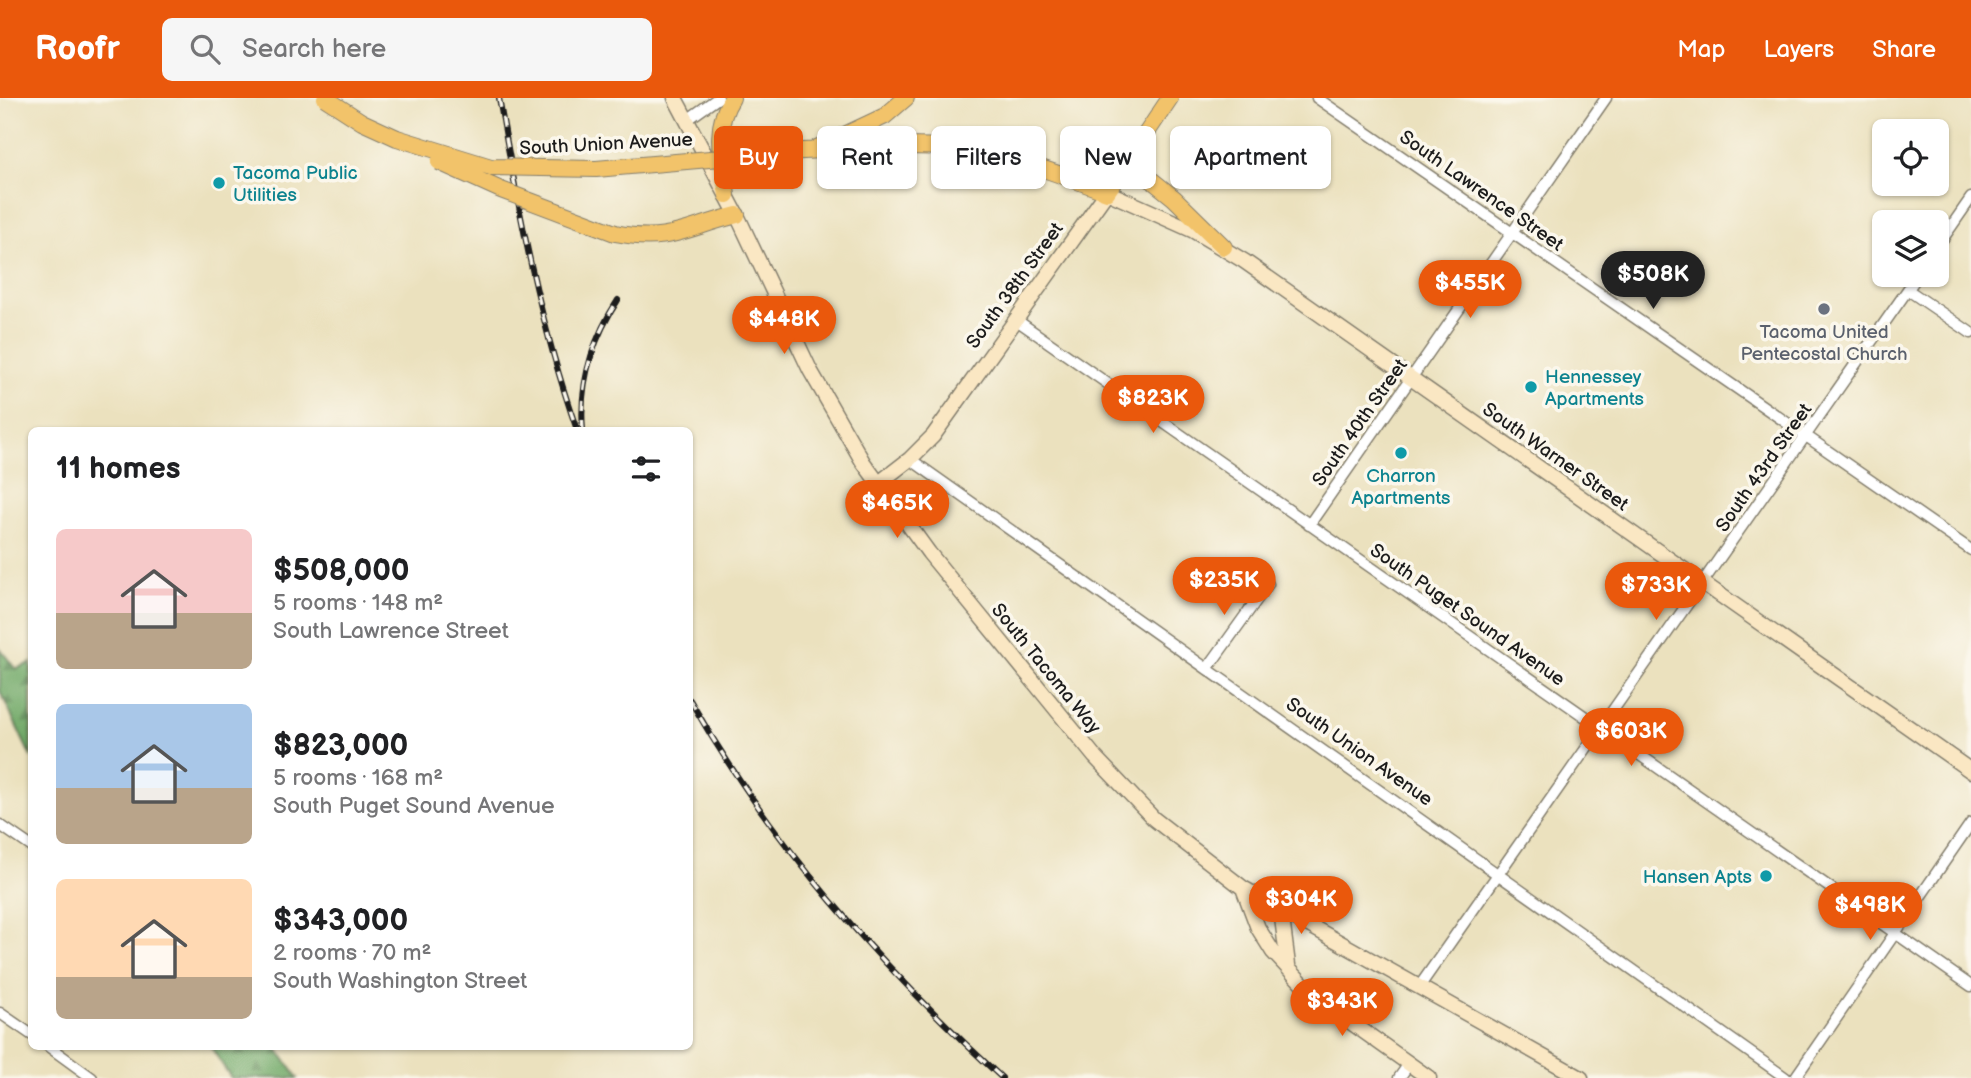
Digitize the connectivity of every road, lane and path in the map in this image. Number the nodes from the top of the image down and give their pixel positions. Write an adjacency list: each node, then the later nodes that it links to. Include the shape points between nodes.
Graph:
1 (325, 98): 11 (main road, South Union Avenue, bridge)
2 (675, 98): 9 (street, South Tacoma Way)
3 (718, 98): 9 (street)
4 (732, 98): 16 (main road, via 718,131)
5 (906, 98): 12 (main road, via 885,116)
6 (1170, 98): 10 (main road, South 38th Street)
7 (1317, 98): 20 (street, South Lawrence Street)
8 (1606, 98): 20 (street, South 40th Street)
9 (687, 120): 16 (street, South Tacoma Way)
10 (1151, 126)
11 (397, 138): 12 (main road, South Union Avenue, bridge, via 491,167 540,170); 18 (main road, bridge, via 489,185 614,233 642,238 674,236)
12 (811, 151): 15 (main road, South Union Avenue, via 953,148 1036,166)
13 (1156, 184): 21 (main road)
14 (1109, 189): 15 (main road, South 38th Street)
15 (1107, 192): 21 (street, South Warner Street); 24 (street, South 38th Street)
16 (727, 195): 18 (street, South Tacoma Way)
17 (1971, 198): 19 (street)
18 (737, 215): 29 (street, South Tacoma Way, via 814,377)
19 (1949, 230)
20 (1511, 231): 26 (street, South 40th Street); 27 (street, South Lawrence Street)
21 (1224, 247): 26 (street, South Warner Street)
22 (1910, 287): 23 (street, South 43rd Street)
23 (1908, 290): 25 (street); 27 (street, South 43rd Street)
24 (1015, 319): 28 (street, South 38th Street, via 933,436); 30 (street, South Puget Sound Avenue)
25 (1971, 333)
26 (1412, 377): 30 (street, South 40th Street); 33 (street, South Warner Street)
27 (1806, 436): 31 (street, South Lawrence Street); 33 (street, South 43rd Street)
28 (909, 459): 29 (street, South 38th Street); 34 (street, South Union Avenue)
29 (879, 483): 41 (street, South Tacoma Way, via 929,553 1095,757 1154,819)
30 (1309, 525): 35 (street, South Puget Sound Avenue)
31 (1971, 550)
32 (1268, 584): 34 (street)
33 (1704, 584): 35 (street, South 43rd Street); 36 (street, South Warner Street)
34 (1207, 669): 40 (street, South Union Avenue)
35 (1602, 728): 40 (street, South 43rd Street); 43 (street, South Puget Sound Avenue)
36 (1971, 771)
37 (1971, 823): 43 (street)
38 (0, 825): 39 (street)
39 (28, 844)
40 (1497, 874): 46 (street, South 43rd Street); 55 (street, South Union Avenue)
41 (1243, 888): 42 (street, South Tacoma Way); 44 (street, via 1258,928)
42 (1281, 910): 44 (street); 46 (street, South Tacoma Way)
43 (1895, 933): 45 (street, South Puget Sound Avenue); 56 (street)
44 (1288, 965): 50 (street, via 1322,1001)
45 (1971, 986)
46 (1419, 987): 54 (street, South Tacoma Way)
47 (0, 1013): 48 (street)
48 (28, 1032)
49 (54, 1050): 51 (street)
50 (1409, 1064): 52 (street); 53 (street)
51 (92, 1078)
52 (1399, 1078)
53 (1429, 1078)
54 (1581, 1078)
55 (1786, 1078)
56 (1794, 1078)

